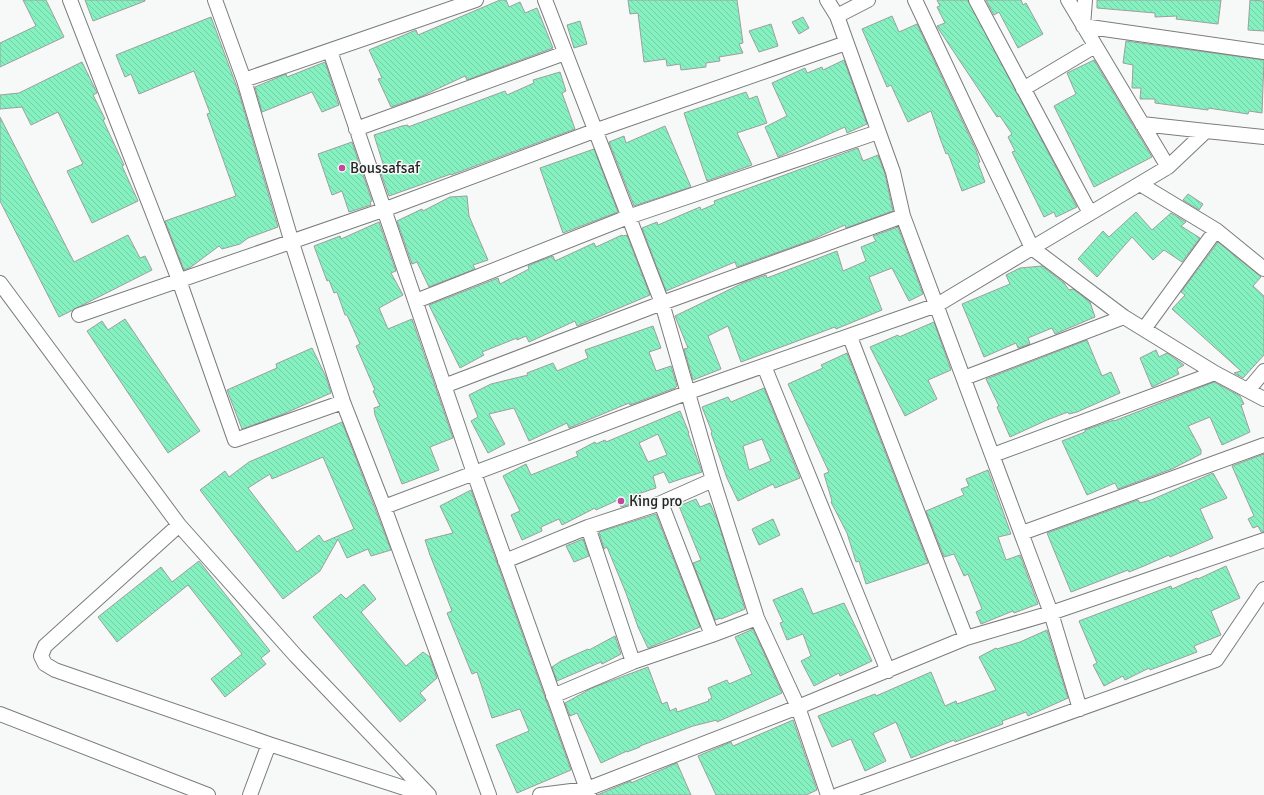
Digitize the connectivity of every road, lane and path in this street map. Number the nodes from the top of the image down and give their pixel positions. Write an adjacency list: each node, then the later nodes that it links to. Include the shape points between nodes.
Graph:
1 (70, 0): 36 (street)
2 (215, 0): 18 (street)
3 (476, 0): 15 (street)
4 (545, 0): 17 (street)
5 (828, 0): 11 (street)
6 (868, 0): 11 (street)
7 (915, 0): 34 (street)
8 (976, 0): 19 (street)
9 (1068, 0): 12 (street)
10 (1085, 0): 12 (street)
11 (837, 16): 13 (street)
12 (1083, 26): 14 (street); 16 (street)
13 (846, 44): 22 (street); 24 (street)
14 (1095, 46): 19 (street); 20 (street)
15 (330, 51): 18 (street); 21 (street)
16 (1264, 52)
17 (566, 53): 21 (street); 22 (street)
18 (244, 80): 33 (street)
19 (1023, 89): 29 (street)
20 (1142, 124): 23 (street); 26 (street)
21 (356, 129): 28 (street)
22 (594, 131): 28 (street); 31 (street)
23 (1206, 131): 25 (street); 26 (street)
24 (878, 132): 30 (street, via 893,172); 31 (street)
25 (1264, 137)
26 (1168, 167): 27 (street)
27 (1140, 184): 29 (street); 32 (street)
28 (383, 210): 33 (street); 38 (street)
29 (1090, 213): 34 (street)
30 (902, 216): 39 (street); 40 (street)
31 (628, 217): 38 (street); 39 (street)
32 (1216, 230): 35 (street); 43 (street)
33 (292, 243): 36 (street); 53 (street)
34 (1032, 248): 40 (street); 42 (street)
35 (1264, 269)
36 (179, 280): 41 (street); 53 (street, via 235,440)
37 (0, 283): 60 (street)
38 (416, 301): 49 (street)
39 (662, 303): 49 (street); 51 (street)
40 (937, 305): 44 (street); 48 (street)
41 (79, 315)
42 (1124, 317): 43 (street); 48 (street)
43 (1144, 329): 47 (street)
44 (850, 337): 45 (street); 69 (street)
45 (764, 366): 51 (street); 71 (street)
46 (1264, 371): 50 (street)
47 (1215, 373): 50 (street); 55 (street)
48 (964, 378): 55 (street)
49 (444, 386): 56 (street)
50 (1249, 389): 52 (street)
51 (689, 392): 56 (street); 57 (street)
52 (1264, 398)
53 (343, 402): 59 (street)
54 (1264, 445): 62 (street)
55 (993, 455): 62 (street)
56 (474, 473): 59 (street); 64 (street)
57 (713, 480): 58 (street); 67 (street)
58 (661, 502): 61 (street); 68 (street)
59 (384, 507): 81 (street)
60 (179, 525): 76 (street, via 46,646 42,656 45,664 55,670); 80 (street, via 296,656)
61 (588, 527): 64 (street); 70 (street)
62 (1022, 533): 66 (street)
63 (1264, 540): 66 (street)
64 (505, 561): 72 (street)
65 (1264, 589): 74 (street, via 1216,660)
66 (1051, 613): 69 (street); 74 (street)
67 (757, 618): 68 (street); 73 (street)
68 (712, 635): 70 (street)
69 (966, 638): 71 (street)
70 (633, 662): 72 (street)
71 (888, 671): 73 (street)
72 (553, 696): 77 (street)
73 (798, 707): 77 (street); 83 (street)
74 (1080, 709): 84 (street)
75 (0, 714): 78 (street)
76 (269, 744): 79 (street); 80 (street)
77 (588, 792): 82 (street)
78 (208, 795)
79 (250, 795)
80 (428, 795)
81 (489, 795)
82 (540, 795)
83 (828, 795)
84 (838, 795)

